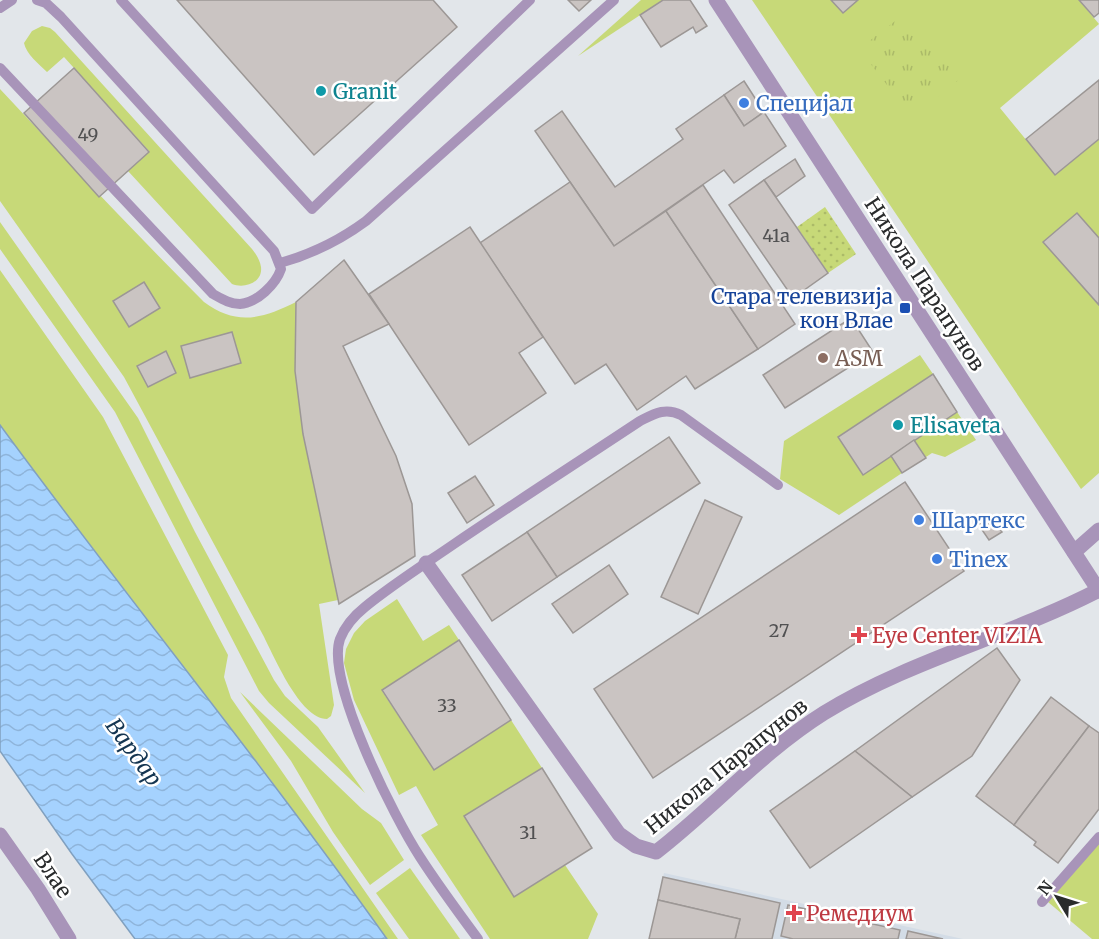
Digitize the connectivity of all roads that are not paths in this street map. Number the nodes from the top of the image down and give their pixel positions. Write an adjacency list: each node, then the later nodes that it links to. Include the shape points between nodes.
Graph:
1 (12, 0): 7 (lane)
2 (37, 0): 9 (lane, via 61,17 274,251)
3 (121, 0): 4 (lane, via 312,209)
4 (530, 0)
5 (614, 0): 9 (lane, via 366,221 328,246)
6 (716, 0): 12 (street, Никола Парапунов)
7 (0, 8)
8 (0, 68): 9 (lane, via 213,294 227,302 248,303 278,279)
9 (280, 263)
10 (778, 485): 13 (lane, via 681,415 666,411 640,421)
11 (1099, 530): 12 (street)
12 (1074, 552): 14 (street, Никола Парапунов)
13 (426, 563): 14 (street, Никола Парапунов, via 620,834 636,846 656,852 775,749 825,713 884,682); 19 (lane, via 365,607 346,628 337,650 339,676 351,715 393,807 419,856)
14 (1099, 590)
15 (0, 835): 18 (street, Влае)
16 (1099, 837): 17 (lane)
17 (1042, 902)
18 (69, 939)
19 (478, 939)

